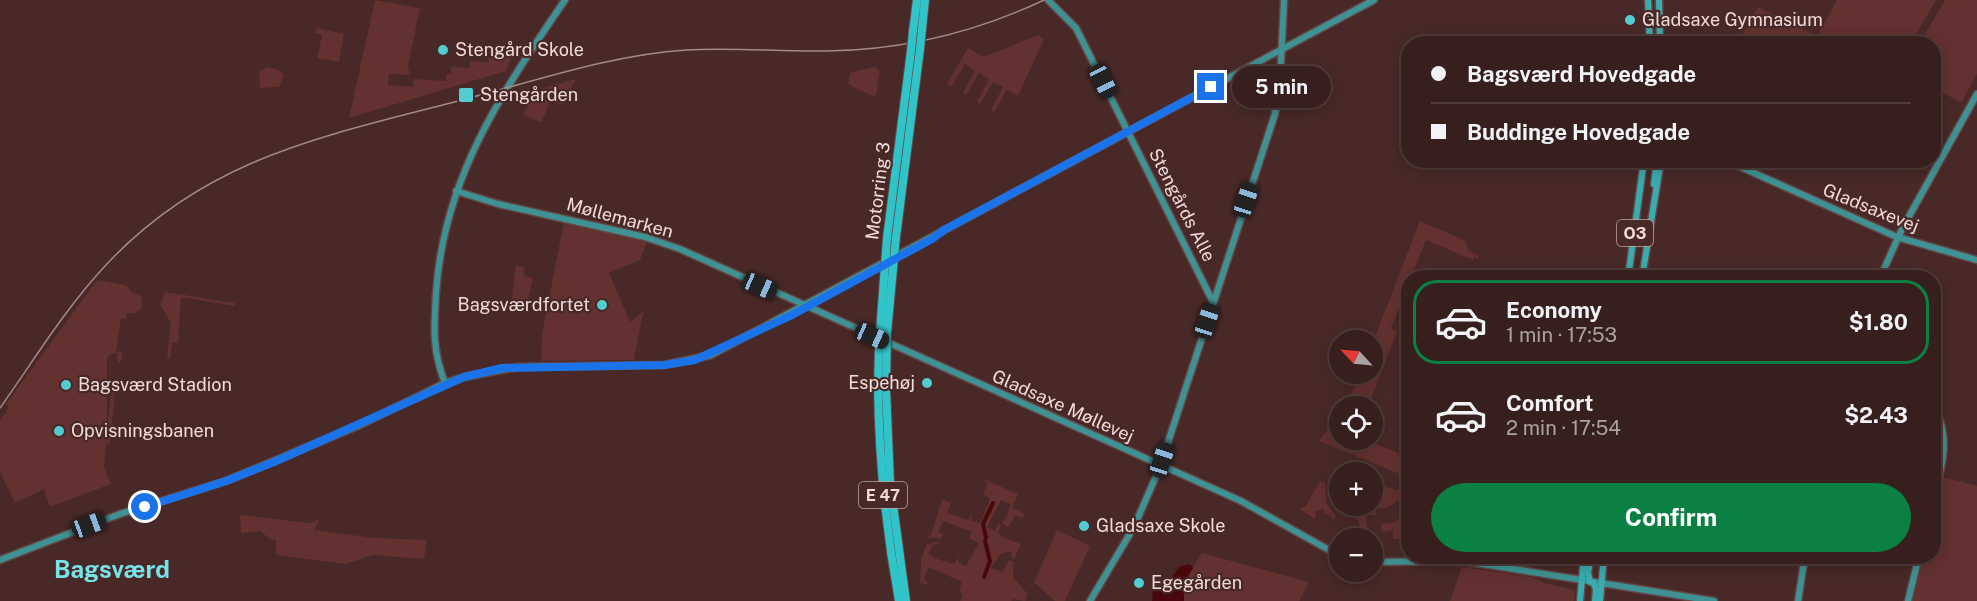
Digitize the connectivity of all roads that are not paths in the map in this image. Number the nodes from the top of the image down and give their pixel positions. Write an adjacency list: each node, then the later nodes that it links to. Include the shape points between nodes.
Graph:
1 (564, 0): 21 (street, via 492,110)
2 (917, 0): 9 (highway, Motorring 3 / E 47)
3 (926, 0): 9 (highway, Motorring 3 / E 47)
4 (1048, 0): 14 (street, Stengårds Alle, via 1076,28)
5 (1284, 0): 12 (street)
6 (1374, 0): 12 (street)
7 (1648, 0): 10 (main road)
8 (1659, 0): 11 (main road)
9 (917, 30): 23 (highway, Motorring 3 / E 47, bridge, via 910,51); 23 (highway, Motorring 3 / E 47, bridge, via 920,49)
10 (1650, 36)
11 (1660, 36)
12 (1282, 49): 14 (street); 29 (street, via 1275,114)
13 (1977, 94): 15 (street)
14 (1128, 132): 29 (street, Stengårds Alle); 30 (street)
15 (1941, 159)
16 (1643, 168): 26 (main road, O3)
17 (1657, 168): 22 (main road)
18 (1661, 168): 22 (main road, O3)
19 (1743, 168): 24 (street, Gladsaxevej)
20 (1936, 168): 24 (street)
21 (456, 190): 30 (street, Møllemarken, via 661,242); 31 (street, via 441,250 434,320 434,345)
22 (1655, 200): 27 (main road, O3)
23 (892, 237): 32 (highway, Motorring 3 / E 47, bridge, via 879,345)
24 (1898, 237): 25 (street, Gladsaxevej); 28 (street)
25 (1977, 260)
26 (1629, 270)
27 (1643, 270)
28 (1884, 270)
29 (1213, 302): 35 (street)
30 (806, 305): 31 (street, via 711,355 680,364 502,368); 35 (street, Gladsaxe Møllevej)
31 (445, 383): 37 (street, via 374,419 226,481 120,514)
32 (882, 389): 49 (highway, Motorring 3 / E 47, via 879,443); 50 (highway, Motorring 3 / E 47)
33 (1941, 426): 34 (street)
34 (1941, 459)
35 (1160, 467): 36 (street, Gladsaxe Møllevej, via 1250,505); 51 (street, via 1132,531)
36 (1329, 550)
37 (0, 560)
38 (1383, 562): 39 (street)
39 (1401, 562)
40 (1481, 564): 46 (street)
41 (1583, 564): 46 (main road)
42 (1590, 564): 47 (main road)
43 (1603, 564): 48 (main road)
44 (1804, 564): 56 (street)
45 (1917, 564): 57 (street)
46 (1581, 580): 47 (street); 52 (main road)
47 (1592, 582): 48 (street); 53 (main road)
48 (1602, 584): 54 (main road); 55 (street)
49 (899, 601)
50 (906, 601)
51 (1090, 601)
52 (1580, 601)
53 (1595, 601)
54 (1600, 601)
55 (1714, 601)
56 (1798, 601)
57 (1908, 601)

